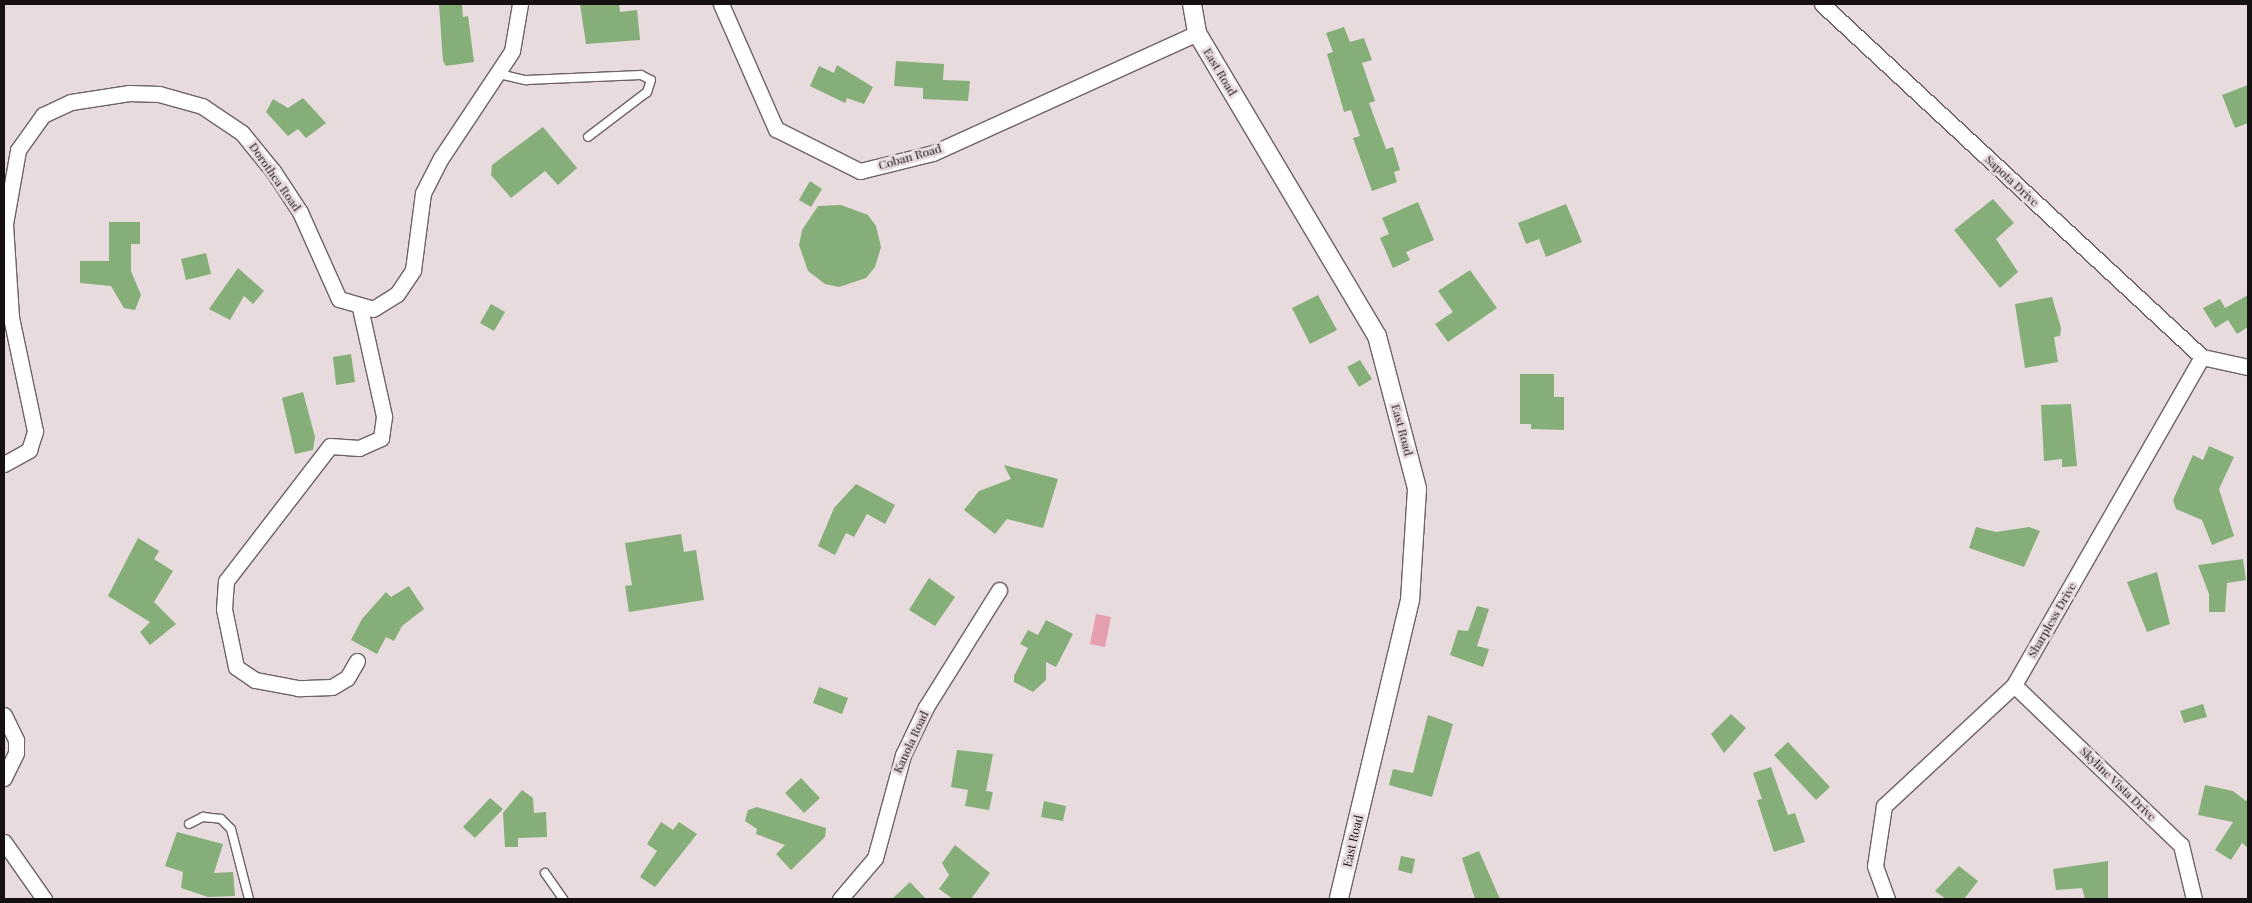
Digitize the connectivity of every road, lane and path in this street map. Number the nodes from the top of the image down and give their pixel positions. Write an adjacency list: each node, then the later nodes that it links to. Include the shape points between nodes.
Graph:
1 (520, 4): 6 (street, via 517,36)
2 (721, 4): 5 (street, Coban Road, via 776,128 860,171 933,153)
3 (1192, 4): 5 (street, East Road)
4 (1822, 4): 9 (street, Sapota Drive)
5 (1197, 33): 24 (street, East Road, via 1376,336 1417,488 1410,600)
6 (499, 74): 7 (lane, via 526,80 641,75 651,80 652,88); 8 (street, via 441,158 423,193 417,255 406,283 386,303)
7 (588, 137)
8 (360, 308): 11 (street, Dorothea Road, via 339,299 331,288 300,212 254,145 228,123 202,106 144,92 87,98 56,107 24,136 7,196 7,286 35,431 29,450); 13 (street, via 384,416 381,438 359,448 330,446 226,581 224,609 236,667 255,680 298,688 332,687 347,678)
9 (2202, 357): 10 (street); 14 (street, Sharpless Drive)
10 (2248, 367)
11 (4, 464)
12 (999, 590): 23 (street, Kanola Road, via 926,708 903,755 875,858)
13 (357, 661)
14 (2014, 685): 25 (street, Sharpless Drive, via 1884,806 1875,866); 26 (street, Skyline Vista Drive, via 2181,845)
15 (4, 715): 16 (street, via 16,740 16,753)
16 (4, 778)
17 (189, 824): 21 (lane, via 203,817 221,819 232,829)
18 (4, 842): 20 (street)
19 (545, 872): 22 (lane)
20 (44, 899)
21 (249, 899)
22 (563, 899)
23 (840, 899)
24 (1339, 899)
25 (1887, 899)
26 (2194, 899)

